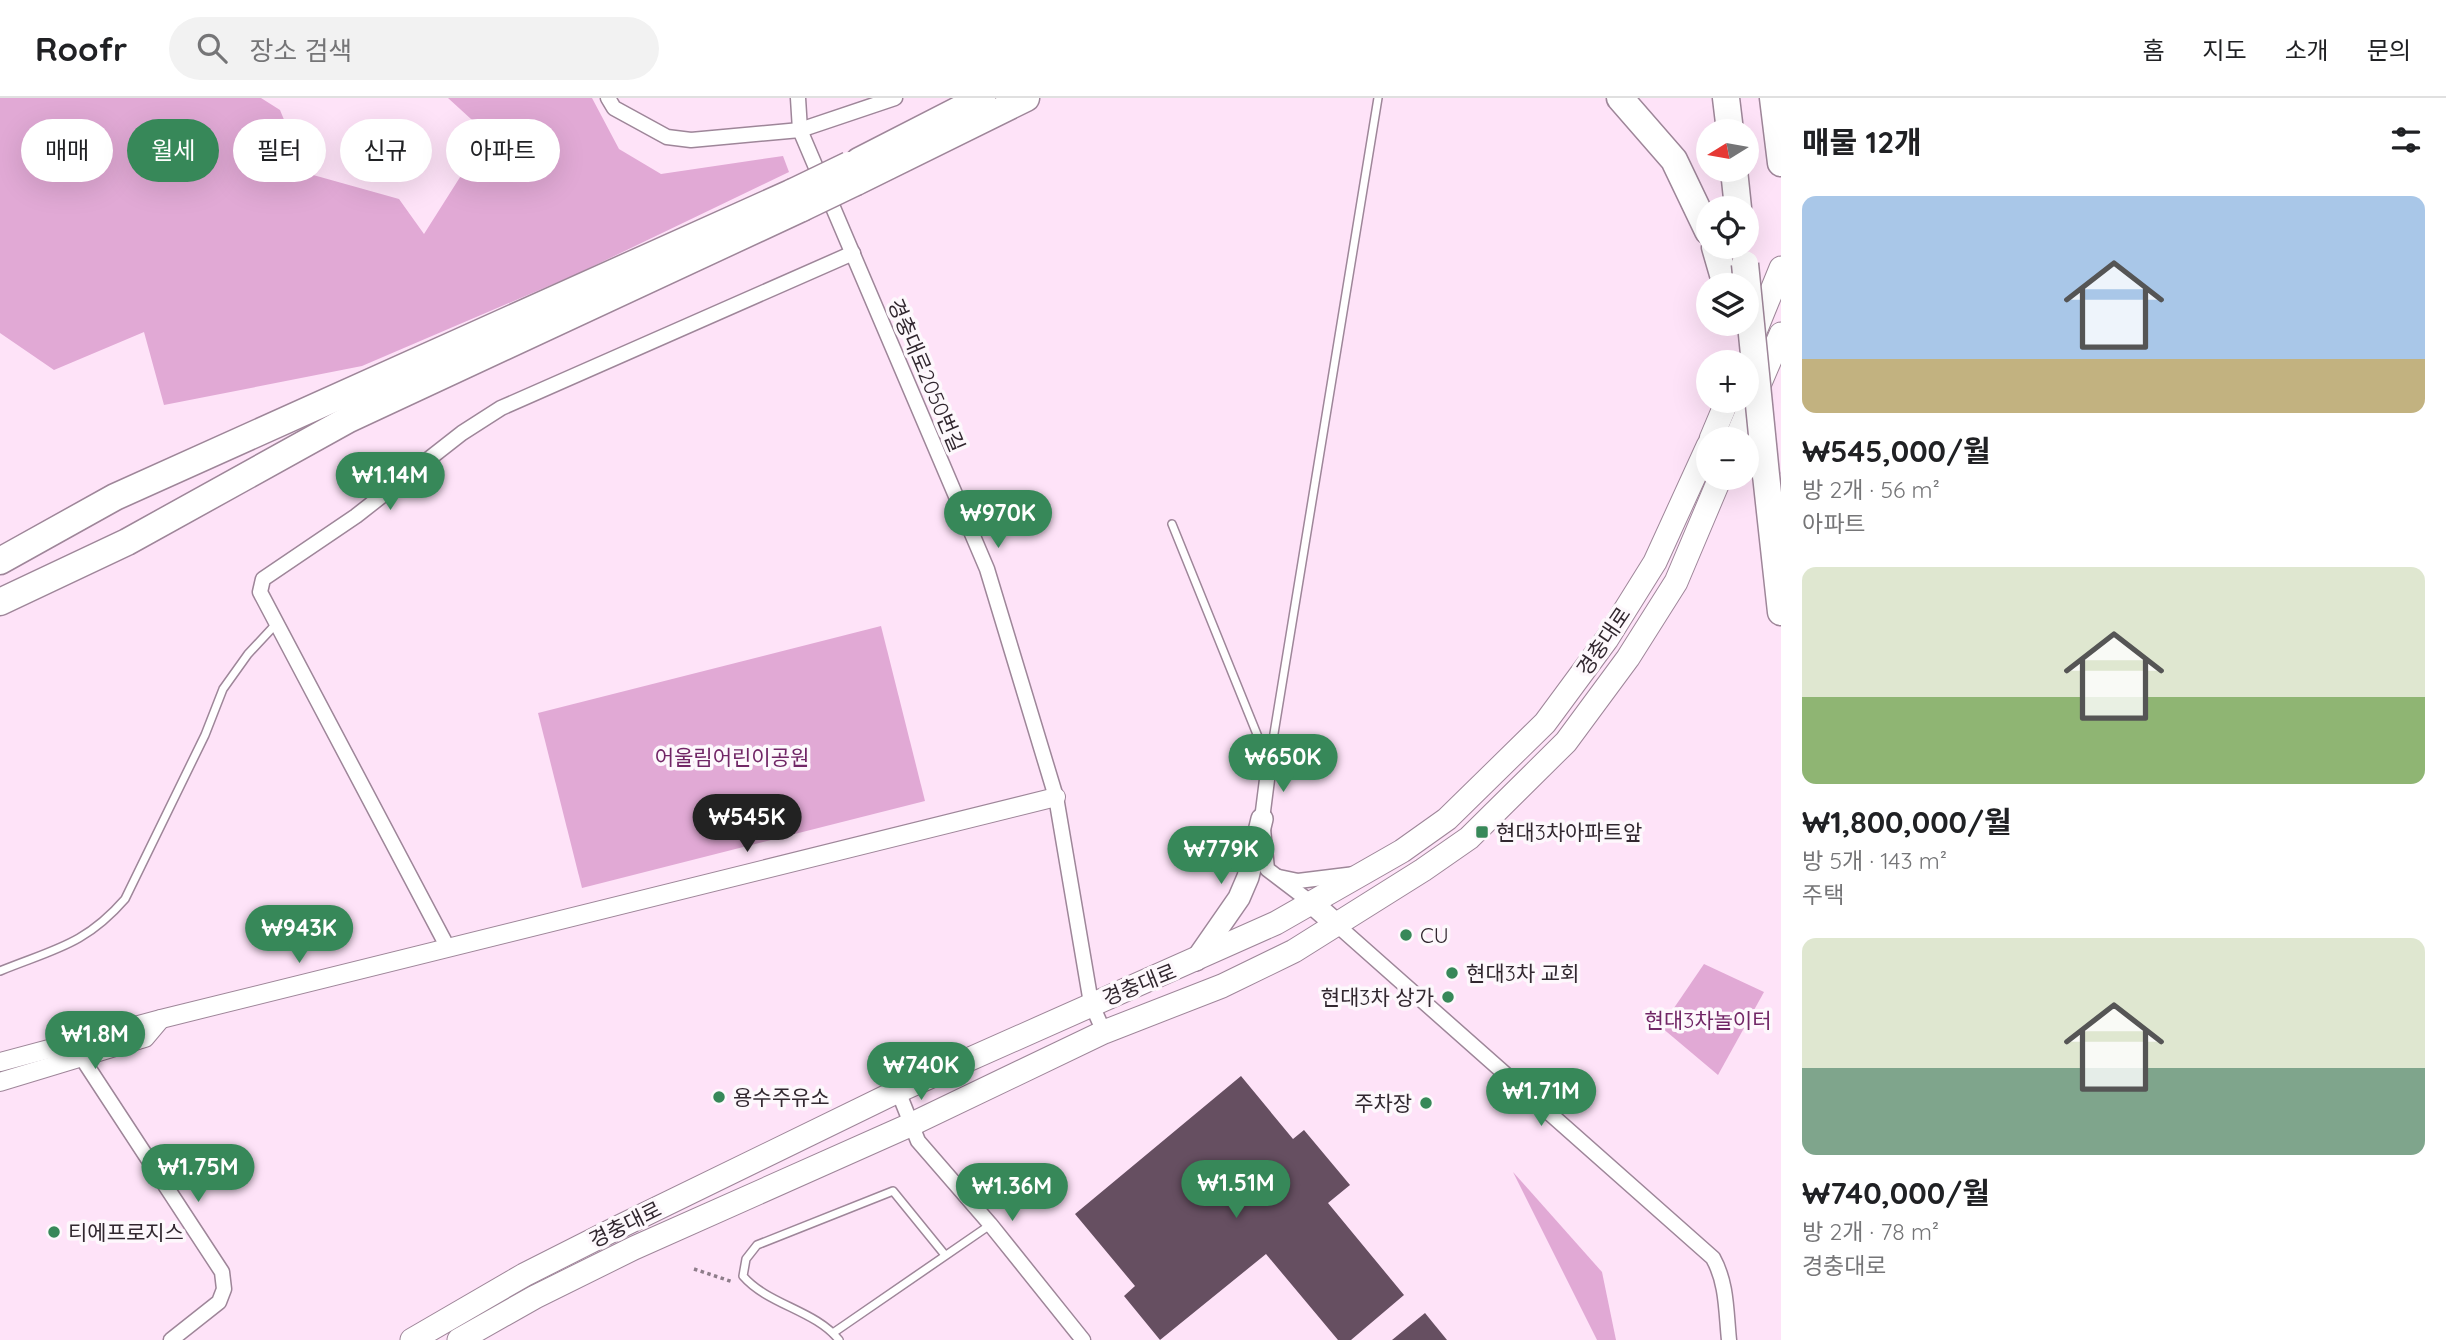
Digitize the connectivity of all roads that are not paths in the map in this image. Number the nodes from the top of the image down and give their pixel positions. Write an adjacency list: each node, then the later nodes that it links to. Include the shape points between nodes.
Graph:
1 (608, 98): 11 (street, via 614,108 667,137)
2 (798, 98): 11 (street, 경충대로2050번길)
3 (895, 98): 11 (street)
4 (982, 98): 13 (highway)
5 (1026, 98): 13 (highway)
6 (1378, 98): 31 (lane)
7 (1620, 98): 15 (highway, via 1674,160)
8 (1726, 98): 10 (highway)
9 (1773, 98): 12 (highway)
10 (1729, 119)
11 (800, 130): 16 (street, 경충대로2050번길)
12 (1781, 162)
13 (853, 174): 14 (highway, bridge)
14 (797, 200): 27 (highway, via 115,497); 28 (highway, via 349,419 127,542)
15 (1696, 205)
16 (853, 253): 30 (street, via 501,408 462,433 356,516 263,579 260,592); 32 (street, 경충대로2050번길, via 987,569)
17 (1744, 259): 23 (highway, bridge)
18 (1781, 268): 20 (main road)
19 (1781, 334): 22 (main road)
20 (1750, 350)
21 (1757, 413): 23 (highway, bridge)
22 (1741, 427)
23 (1762, 433): 29 (highway, bridge)
24 (1696, 472): 34 (main road, 경충대로, via 1654,562 1545,723 1447,818)
25 (1715, 490): 37 (main road, 경충대로, via 1676,582 1628,658 1566,742 1469,838)
26 (1172, 524): 31 (lane)
27 (0, 561)
28 (0, 602)
29 (1781, 612)
30 (276, 624): 38 (street); 40 (lane, via 223,689 125,899 84,938)
31 (1269, 764): 33 (street)
32 (1056, 797): 38 (street); 41 (street, 경충대로2050번길)
33 (1262, 819): 35 (street, via 1268,869); 39 (main road, via 1240,898)
34 (1363, 873): 35 (street, via 1298,881); 36 (main road, 경충대로)
35 (1276, 876): 36 (street)
36 (1314, 904): 37 (main road); 39 (main road, 경충대로)
37 (1337, 925): 43 (main road, 경충대로, via 1222,986); 57 (street, via 1713,1258 1725,1289)
38 (447, 948): 42 (street)
39 (1196, 960): 41 (main road, 경충대로)
40 (0, 971)
41 (1091, 1003): 43 (street, 경충대로2050번길); 47 (main road, 경충대로)
42 (160, 1019): 44 (street, via 145,1038); 45 (street)
43 (1104, 1032): 48 (main road, 경충대로)
44 (80, 1055): 46 (street); 52 (street, via 222,1272 224,1289 219,1302)
45 (0, 1062)
46 (0, 1082)
47 (898, 1091): 48 (street); 53 (main road, 경충대로, via 524,1275)
48 (911, 1125): 49 (street, via 918,1141); 54 (main road, 경충대로, via 634,1248)
49 (990, 1224): 50 (lane); 56 (street)
50 (945, 1255): 51 (lane); 51 (lane, via 893,1191 757,1245 746,1259 743,1276 755,1290)
51 (833, 1333): 55 (lane)
52 (171, 1340)
53 (411, 1340)
54 (459, 1340)
55 (839, 1340)
56 (1083, 1340)
57 (1729, 1340)

